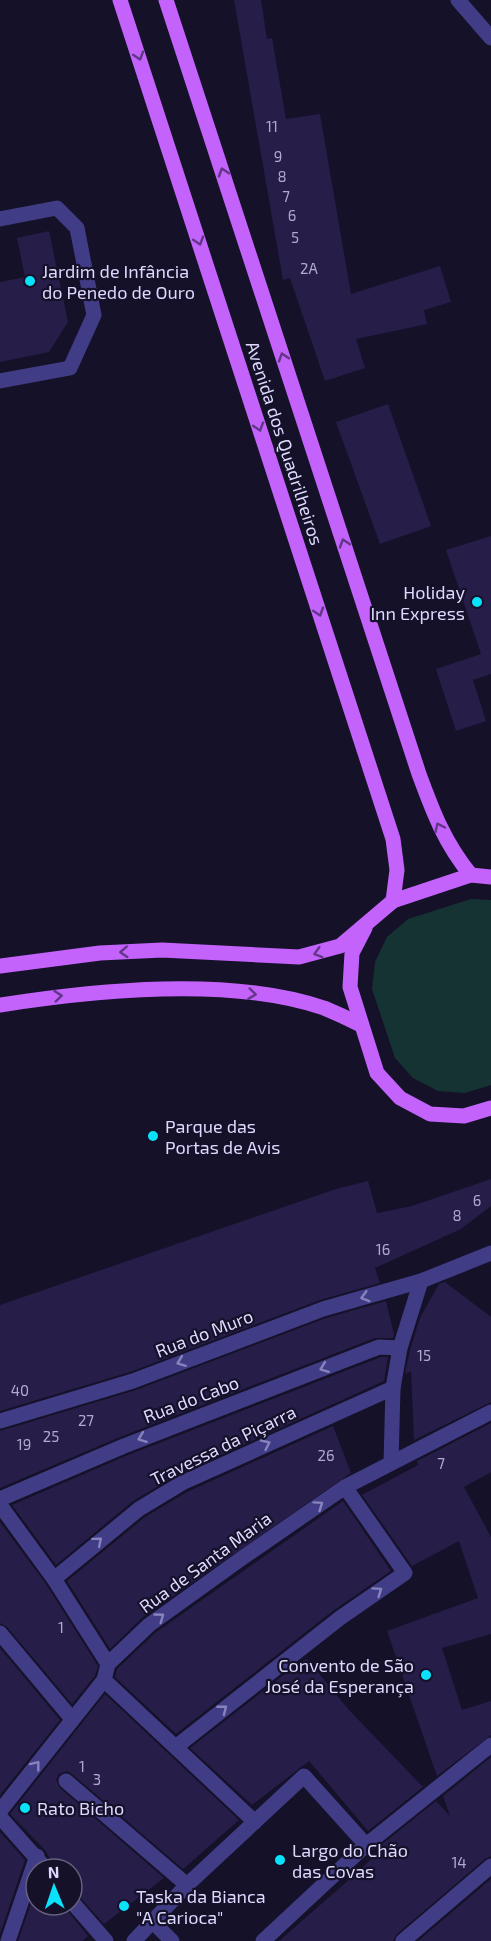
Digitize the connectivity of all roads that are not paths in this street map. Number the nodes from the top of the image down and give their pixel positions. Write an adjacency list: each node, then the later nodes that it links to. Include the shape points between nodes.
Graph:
1 (120, 0): 9 (main road, Avenida dos Quadrilheiros, one-way to 9, via 393,839 397,870)
2 (166, 0): 7 (main road, Avenida dos Quadrilheiros, one-way to 2, via 452,853 427,795)
3 (459, 0): 4 (street)
4 (491, 38)
5 (0, 219): 6 (street, via 57,208 77,228 94,315 70,368)
6 (0, 381)
7 (471, 875): 8 (main road); 9 (main road)
8 (491, 877)
9 (393, 901): 10 (main road)
10 (368, 923): 11 (main road, one-way to 11, via 340,946 299,957 162,950 100,953); 13 (main road, via 352,953 350,987)
11 (0, 966)
12 (0, 1005): 13 (main road, one-way to 13, via 55,996 149,989 226,991 324,1008)
13 (362, 1025): 14 (main road, via 377,1072 400,1098 430,1114 464,1116)
14 (491, 1108)
15 (491, 1253): 16 (street, Rua do Muro)
16 (421, 1281): 17 (street); 20 (street, Rua do Muro, one-way to 20, via 322,1309 133,1381)
17 (400, 1348): 18 (street); 23 (street, Rua do Cabo, one-way to 23, via 379,1347 124,1446)
18 (393, 1388): 21 (street); 25 (street, Travessa da Piçarra, one-way to 18, via 139,1509 182,1483)
19 (491, 1412): 21 (street, Rua de Santa Maria)
20 (0, 1421)
21 (391, 1463): 22 (street, Rua de Santa Maria)
22 (345, 1487): 27 (street, Rua de Santa Maria, one-way to 22, via 149,1625); 31 (street, one-way to 22, via 340,1618 405,1573)
23 (0, 1499)
24 (0, 1505): 25 (street)
25 (54, 1579): 27 (street)
26 (0, 1633): 29 (street)
27 (108, 1664): 28 (street)
28 (104, 1680): 29 (street); 31 (street)
29 (72, 1719): 33 (street, one-way to 29)
30 (491, 1745): 36 (street)
31 (177, 1746): 35 (street)
32 (66, 1781): 39 (street)
33 (0, 1811)
34 (0, 1817): 37 (street)
35 (255, 1821): 36 (street, via 304,1776); 39 (street)
36 (366, 1845): 42 (street)
37 (37, 1856): 43 (street)
38 (491, 1866): 47 (street)
39 (187, 1885): 41 (street)
40 (84, 1916): 44 (street)
41 (153, 1922): 45 (street); 46 (street)
42 (272, 1938)
43 (8, 1941)
44 (106, 1941)
45 (134, 1941)
46 (172, 1941)
47 (403, 1941)

